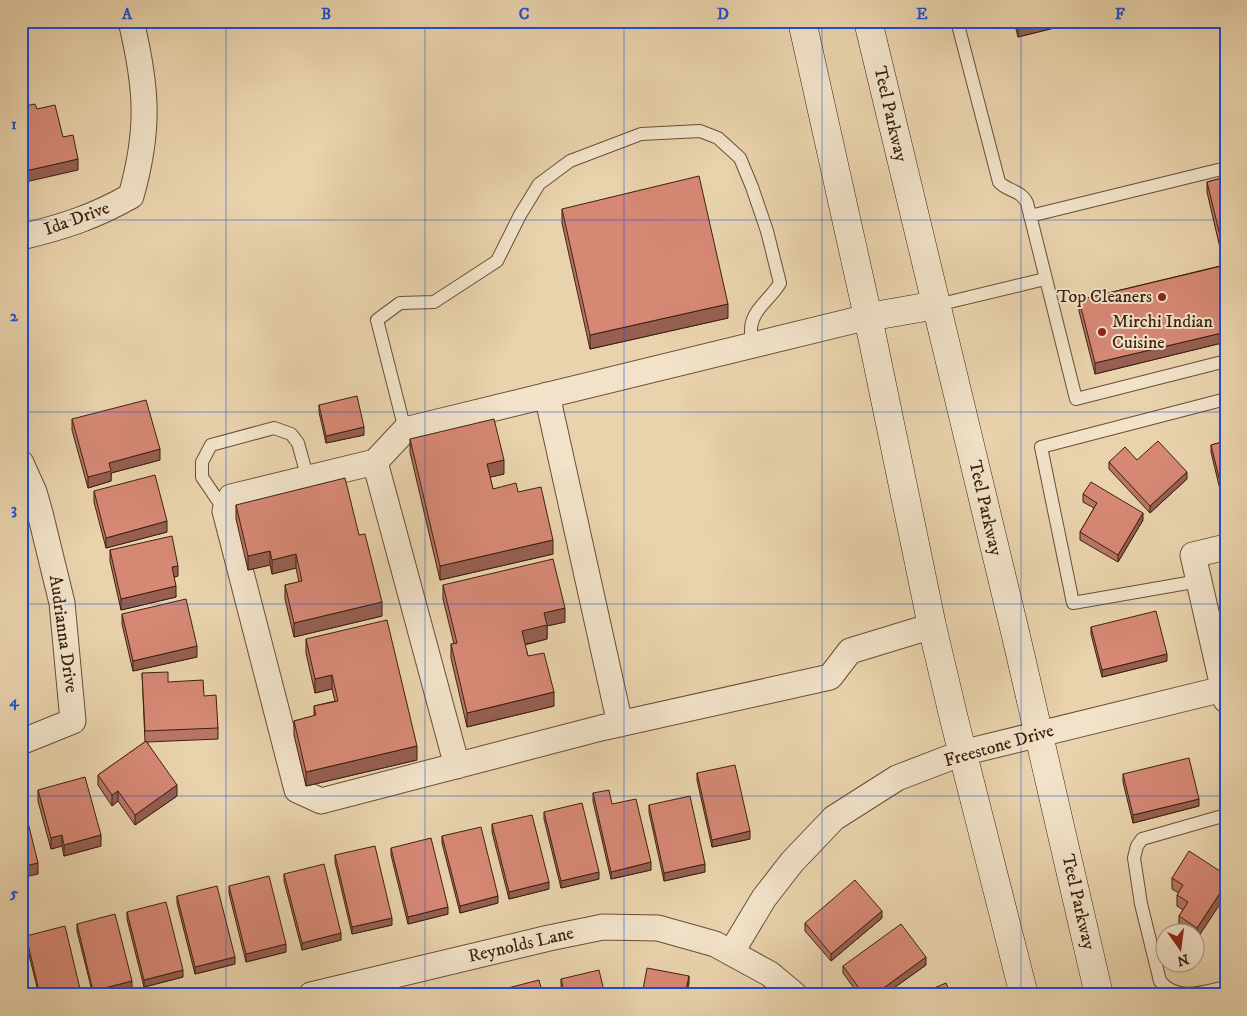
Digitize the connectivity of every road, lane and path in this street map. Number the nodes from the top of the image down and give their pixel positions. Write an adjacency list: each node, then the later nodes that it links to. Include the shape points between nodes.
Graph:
1 (131, 21): 7 (street, Ida Drive, via 142,76 145,124 131,196 70,225)
2 (802, 21): 10 (main road)
3 (868, 21): 9 (main road, Teel Parkway)
4 (957, 21): 6 (lane, via 998,182 1025,198)
5 (1226, 168): 6 (lane)
6 (1030, 216): 8 (lane)
7 (21, 237)
8 (1045, 280): 9 (lane); 12 (lane, via 1076,400)
9 (937, 305): 10 (main road); 25 (main road, Teel Parkway)
10 (868, 317): 11 (street); 22 (main road)
11 (753, 346): 13 (street); 15 (lane, via 751,329 755,315 780,283 767,231 740,158 718,138 700,131 641,134 570,161 539,184 497,261 434,302 400,303 378,320)
12 (1226, 361)
13 (547, 396): 15 (street); 24 (street)
14 (1226, 400): 21 (lane, via 1041,447 1073,603)
15 (405, 430): 16 (street)
16 (375, 462): 18 (street); 28 (street)
17 (21, 463): 26 (street, Audrianna Drive, via 36,499 62,603 73,721)
18 (308, 479): 19 (street, via 231,498); 19 (lane, via 298,443 292,434 274,428 211,445 202,462 202,477)
19 (225, 511): 28 (street, via 296,790 322,801)
20 (1226, 547): 21 (street, via 1193,555)
21 (1199, 581): 23 (street)
22 (932, 626): 24 (street, via 850,651 830,677); 27 (main road)
23 (1224, 694): 25 (street, Freestone Drive)
24 (620, 724): 28 (street)
25 (1039, 734): 27 (street, Freestone Drive); 35 (main road, Teel Parkway)
26 (21, 742)
27 (962, 752): 30 (street, Freestone Drive, via 897,778 834,818 792,862 764,898); 34 (main road)
28 (457, 766)
29 (1226, 815): 31 (lane, via 1142,839 1134,858 1141,904 1160,981 1165,988 1178,994 1197,994)
30 (731, 953): 32 (street, Reynolds Lane, via 715,944 658,928 603,928); 33 (street, Reynolds Lane, via 770,974)
31 (1226, 987)
32 (311, 995)
33 (795, 995)
34 (1024, 995)
35 (1099, 995)

